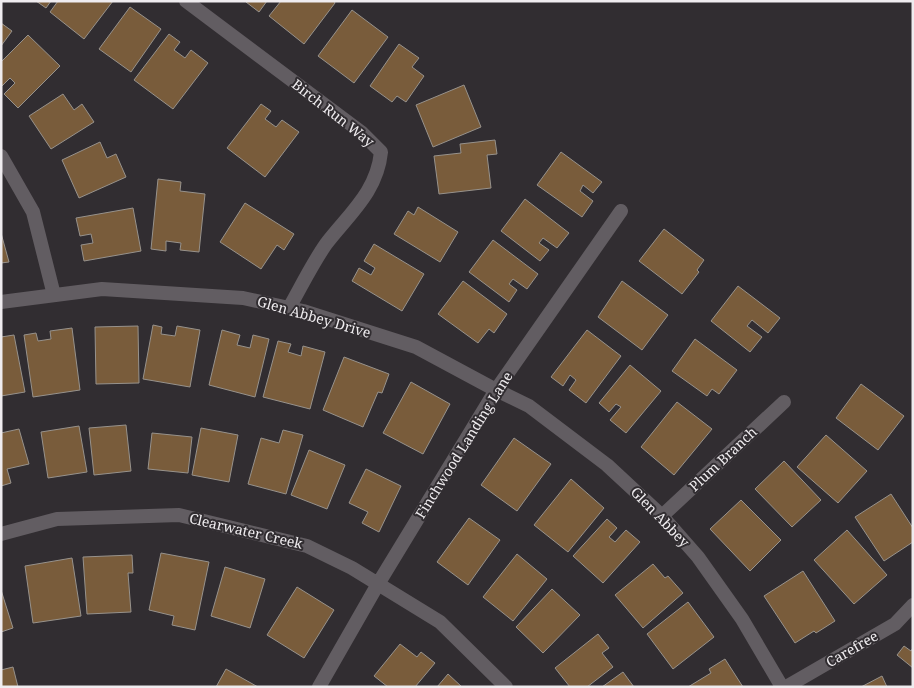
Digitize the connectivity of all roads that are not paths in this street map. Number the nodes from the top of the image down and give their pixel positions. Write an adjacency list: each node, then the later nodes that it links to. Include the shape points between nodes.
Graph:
1 (186, 1): 6 (street, Birch Run Way, via 361,132 381,152 380,165 370,190 326,245)
2 (1, 156): 4 (street, via 33,212)
3 (621, 211): 7 (street, Finchwood Landing Lane)
4 (54, 295): 5 (street, Glen Abbey Drive); 6 (street, Glen Abbey Drive, via 102,289 242,298)
5 (1, 302)
6 (289, 308): 7 (street, Glen Abbey Drive, via 416,347)
7 (496, 390): 9 (street, Glen Abbey, via 529,406 607,465); 11 (street, Finchwood Landing Lane)
8 (784, 402): 9 (street, Plum Branch)
9 (662, 516): 15 (street, Glen Abbey, via 698,557 742,619)
10 (1, 534): 11 (street, Clearwater Creek, via 57,519 179,515 307,546)
11 (378, 584): 13 (street, Finchwood Landing Lane); 14 (street, Clearwater Creek, via 440,622)
12 (913, 605): 16 (street, Carefree, via 895,624)
13 (319, 687)
14 (506, 687)
15 (782, 687)
16 (786, 687)

